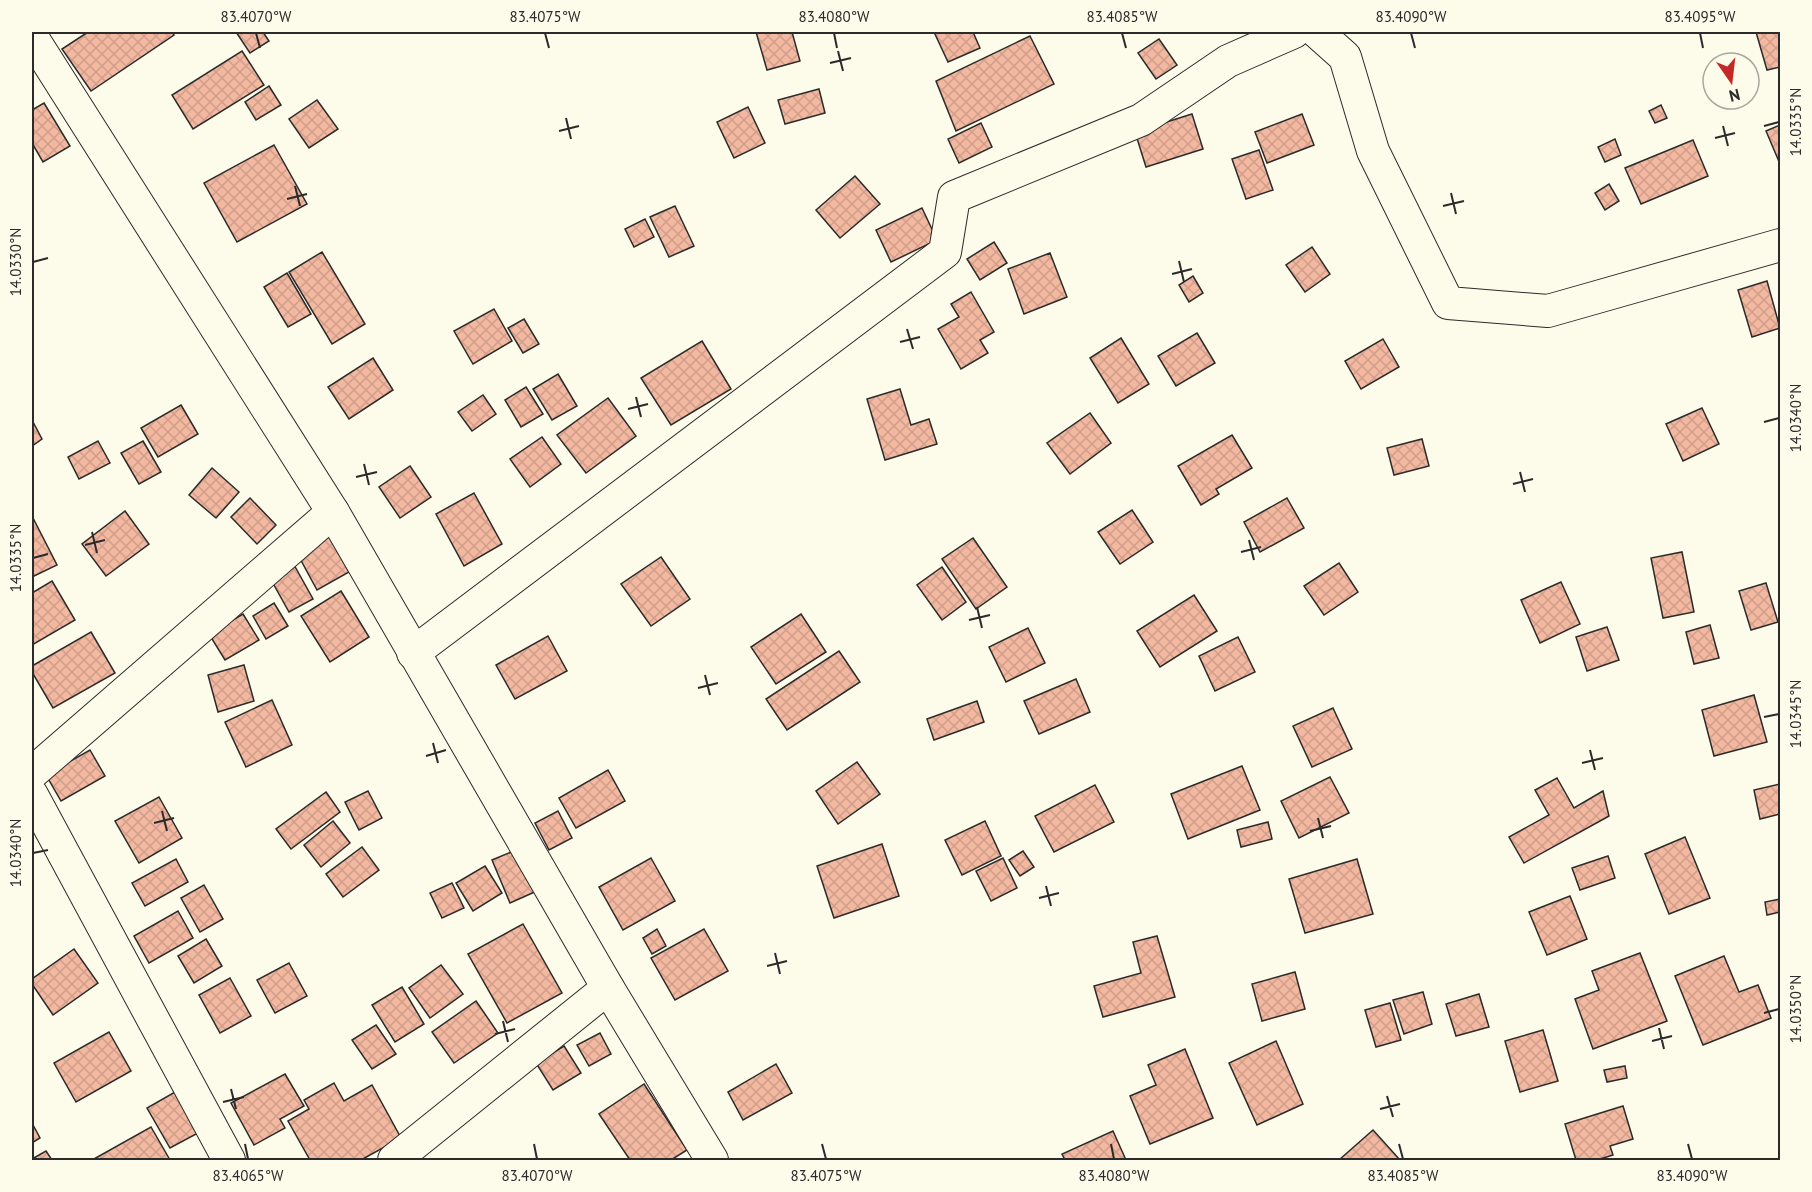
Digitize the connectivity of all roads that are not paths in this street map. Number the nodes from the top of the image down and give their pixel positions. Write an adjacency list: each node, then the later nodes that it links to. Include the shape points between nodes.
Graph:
1 (1294, 32): 7 (street, via 1228,61 1140,120 954,197 945,252)
2 (1317, 32): 5 (street, via 1345,57 1373,151 1448,303 1548,311)
3 (32, 37): 4 (street)
4 (42, 75): 6 (street)
5 (1780, 245)
6 (333, 512): 7 (street); 8 (street)
7 (413, 653): 10 (street)
8 (32, 773)
9 (32, 795): 11 (street)
10 (608, 988): 12 (street); 13 (street)
11 (229, 1161)
12 (394, 1161)
13 (712, 1161)

